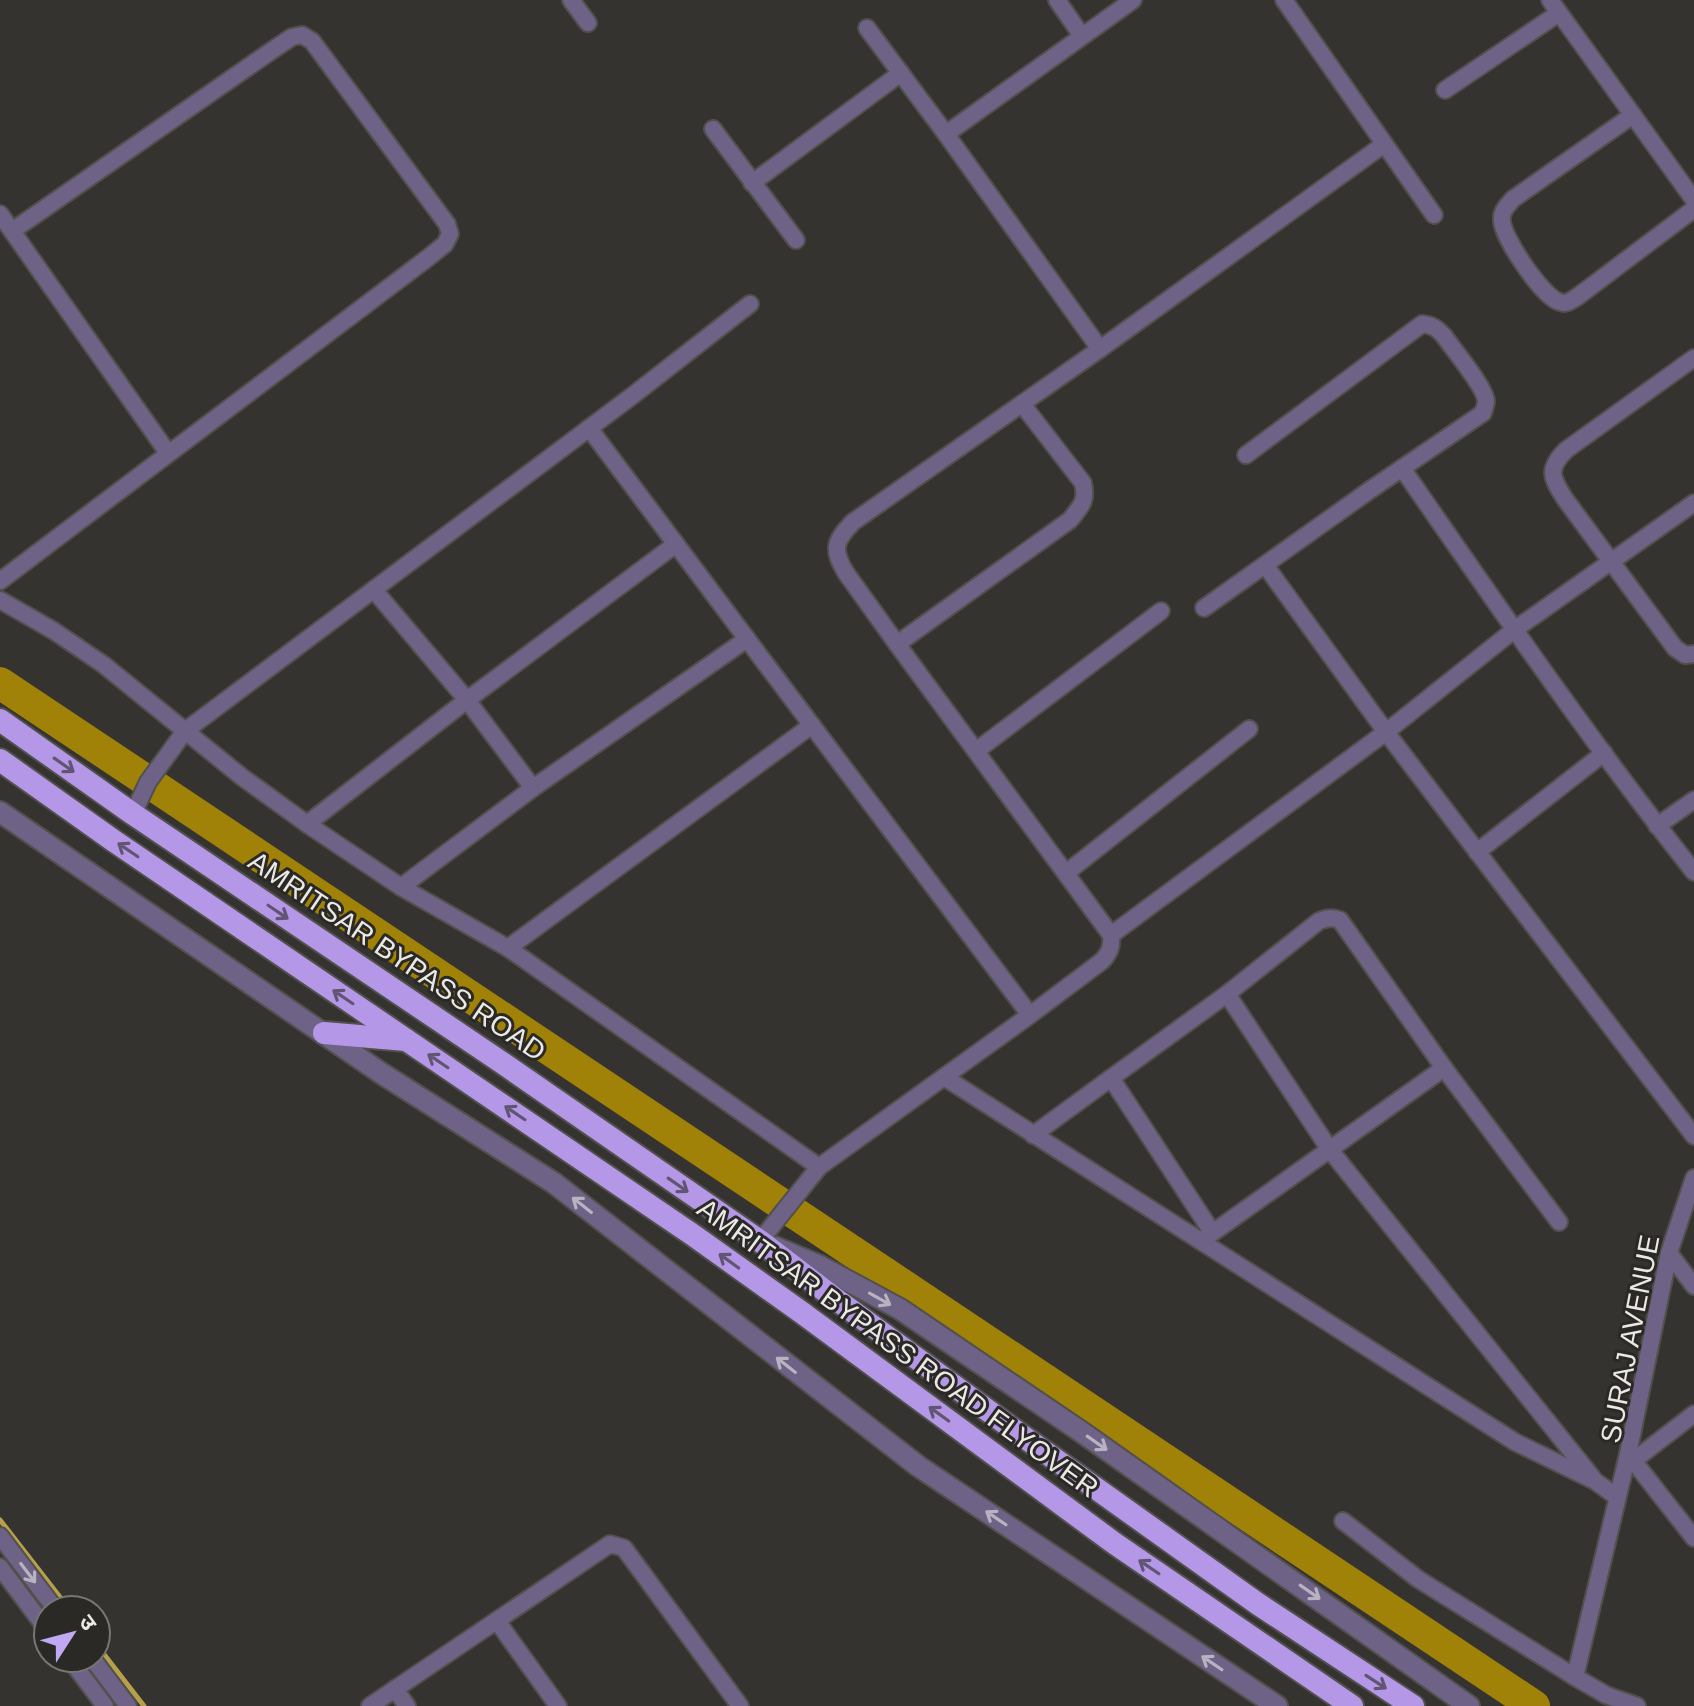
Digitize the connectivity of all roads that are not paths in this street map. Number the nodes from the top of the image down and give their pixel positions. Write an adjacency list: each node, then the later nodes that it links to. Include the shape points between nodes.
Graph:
1 (571, 0): 6 (street)
2 (1057, 0): 8 (street)
3 (1133, 0): 8 (street)
4 (1284, 0): 14 (street)
5 (1555, 7): 10 (street); 11 (street)
6 (588, 23)
7 (867, 28): 9 (street)
8 (1082, 36): 13 (street)
9 (901, 73): 13 (street); 15 (street)
10 (1445, 90)
11 (1633, 115): 16 (street); 17 (street, via 1513,199 1503,211 1502,223 1512,248 1549,295 1566,303)
12 (713, 129): 15 (street)
13 (946, 134): 23 (street)
14 (1383, 145): 19 (street); 23 (street)
15 (752, 183): 21 (street)
16 (1694, 200)
17 (1694, 209)
18 (0, 214): 20 (street)
19 (1434, 215)
20 (12, 231): 27 (street); 27 (street, via 274,49 302,35 312,41 447,224 450,234 440,249)
21 (796, 240)
22 (750, 304): 26 (street)
23 (1100, 349): 25 (street)
24 (1694, 358): 32 (street, via 1555,461 1557,486)
25 (1022, 404): 41 (street, via 839,537 839,561); 41 (street, via 1083,483 1086,496 1081,506 1070,520)
26 (589, 428): 31 (street); 35 (street)
27 (168, 453): 34 (street)
28 (1246, 455): 29 (street, via 1422,324 1444,336 1486,402 1483,413)
29 (1402, 468): 33 (street); 39 (street)
30 (1694, 503): 32 (street)
31 (676, 544): 40 (street); 43 (street)
32 (1611, 562): 39 (street); 42 (street, via 1675,648)
33 (1265, 565): 37 (street); 48 (street)
34 (0, 581)
35 (374, 590): 43 (street); 47 (street)
36 (0, 600): 47 (street, via 104,665)
37 (1204, 608)
38 (1161, 611): 49 (street)
39 (1514, 630): 48 (street); 50 (street)
40 (747, 639): 45 (street); 52 (street)
41 (897, 644): 49 (street)
42 (1694, 654)
43 (467, 700): 52 (street); 56 (street)
44 (0, 720): 55 (highway, AMRITSAR BYPASS ROAD, one-way to 55)
45 (812, 725): 63 (street); 65 (street)
46 (1249, 729): 60 (street)
47 (185, 731): 55 (street, via 148,782); 56 (street)
48 (1386, 732): 58 (street); 62 (street)
49 (976, 751): 60 (street)
50 (1604, 753): 57 (street); 58 (street)
51 (0, 760): 67 (highway, one-way to 51)
52 (533, 788): 61 (street)
53 (1694, 800): 57 (street)
54 (0, 812): 66 (street)
55 (133, 814): 78 (highway, AMRITSAR BYPASS ROAD, one-way to 78)
56 (307, 824): 61 (street)
57 (1657, 826): 59 (street)
58 (1477, 852): 72 (street)
59 (1694, 872)
60 (1066, 873): 62 (street)
61 (401, 887): 63 (street)
62 (1111, 935): 65 (street, via 1112,946 1102,961)
63 (508, 948): 74 (street)
64 (1227, 994): 68 (street, via 1319,921 1336,918); 70 (street); 73 (street)
65 (1030, 1015): 69 (street)
66 (324, 1033): 67 (highway); 102 (street, one-way to 66, via 918,1466 554,1183)
67 (407, 1041): 103 (highway, AMRITSAR BYPASS ROAD FLYOVER, one-way to 67, via 1114,1543 729,1261)
68 (1444, 1068): 73 (street); 76 (street)
69 (944, 1077): 71 (street); 74 (street)
70 (1111, 1078): 71 (street); 77 (street)
71 (1033, 1135): 77 (street)
72 (1694, 1136)
73 (1330, 1150): 77 (street); 83 (street)
74 (819, 1167): 78 (street)
75 (1694, 1178): 79 (street, SURAJ AVENUE)
76 (1559, 1222)
77 (1207, 1237): 83 (street, via 1515,1442)
78 (760, 1241): 104 (highway, AMRITSAR BYPASS ROAD FLYOVER, one-way to 104, via 1258,1604); 105 (street, one-way to 105, via 900,1309)
79 (1669, 1253): 80 (street); 82 (street, SURAJ AVENUE)
80 (1694, 1286)
81 (1694, 1414): 82 (street)
82 (1630, 1458): 84 (street); 87 (street, SURAJ AVENUE)
83 (1595, 1481): 84 (street)
84 (1617, 1497): 94 (street)
85 (1343, 1521): 94 (street, via 1418,1579)
86 (0, 1536): 89 (street, one-way to 89)
87 (1694, 1538)
88 (0, 1567): 90 (street)
89 (44, 1594)
90 (32, 1610)
91 (497, 1621): 95 (street); 100 (street); 101 (street, via 603,1547 617,1545)
92 (81, 1674): 96 (street)
93 (104, 1674): 97 (street)
94 (1575, 1677): 106 (street)
95 (395, 1689): 98 (street); 99 (street)
96 (105, 1706)
97 (128, 1706)
98 (370, 1706)
99 (407, 1706)
100 (558, 1706)
101 (740, 1706)
102 (1277, 1706)
103 (1352, 1706)
104 (1413, 1706)
105 (1469, 1706)
106 (1637, 1706)

